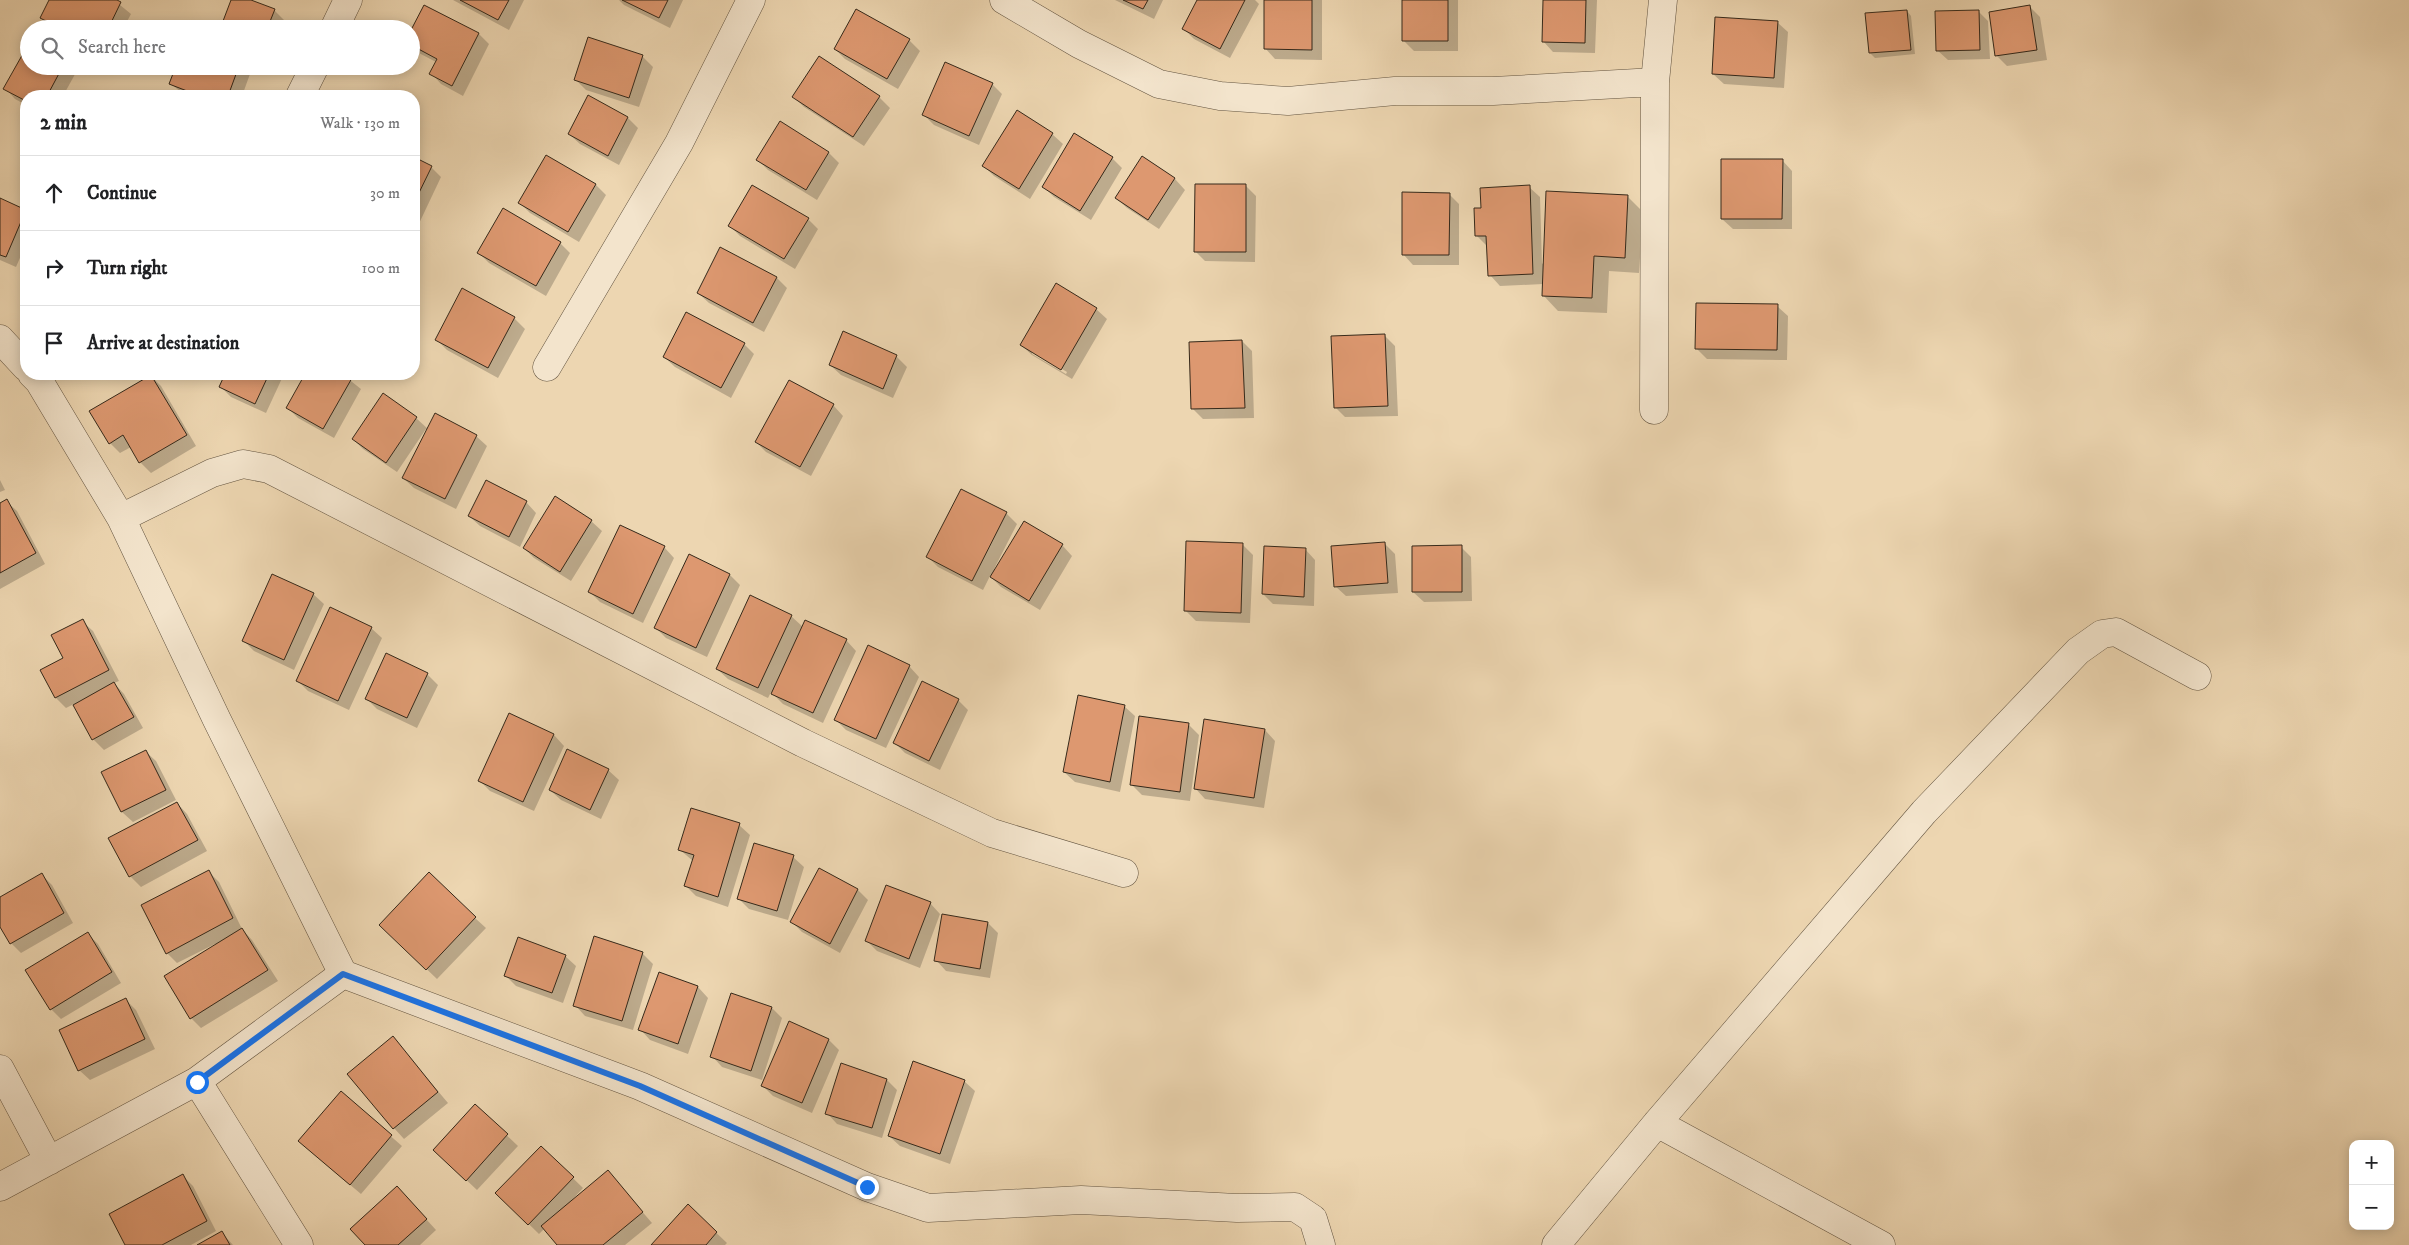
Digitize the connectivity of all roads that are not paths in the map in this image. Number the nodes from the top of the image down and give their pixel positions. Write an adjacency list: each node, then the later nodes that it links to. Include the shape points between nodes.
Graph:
1 (348, 0): 5 (street)
2 (751, 0): 11 (street, via 679,143)
3 (1004, 0): 7 (street, via 1079,44 1159,84 1220,96 1288,101 1394,91 1493,91)
4 (1663, 0): 7 (street)
5 (338, 20)
6 (310, 75): 8 (street)
7 (1655, 82): 13 (street)
8 (303, 90)
9 (0, 339): 10 (street)
10 (20, 358)
11 (548, 367)
12 (40, 380): 14 (street)
13 (1654, 410)
14 (121, 518): 16 (street, via 212,472 243,464 269,469 803,744 992,833); 17 (street)
15 (2198, 676): 20 (street, via 2116,632 2102,634 2078,651 1924,812)
16 (1124, 873)
17 (343, 974): 19 (street); 24 (street, via 640,1086 867,1187 928,1208 1081,1200 1236,1208 1295,1207 1313,1219)
18 (0, 1069): 21 (street)
19 (197, 1082): 21 (street); 23 (street)
20 (1657, 1123): 25 (street); 26 (street)
21 (49, 1161): 22 (street)
22 (0, 1187)
23 (299, 1245)
24 (1321, 1245)
25 (1556, 1245)
26 (1881, 1245)

